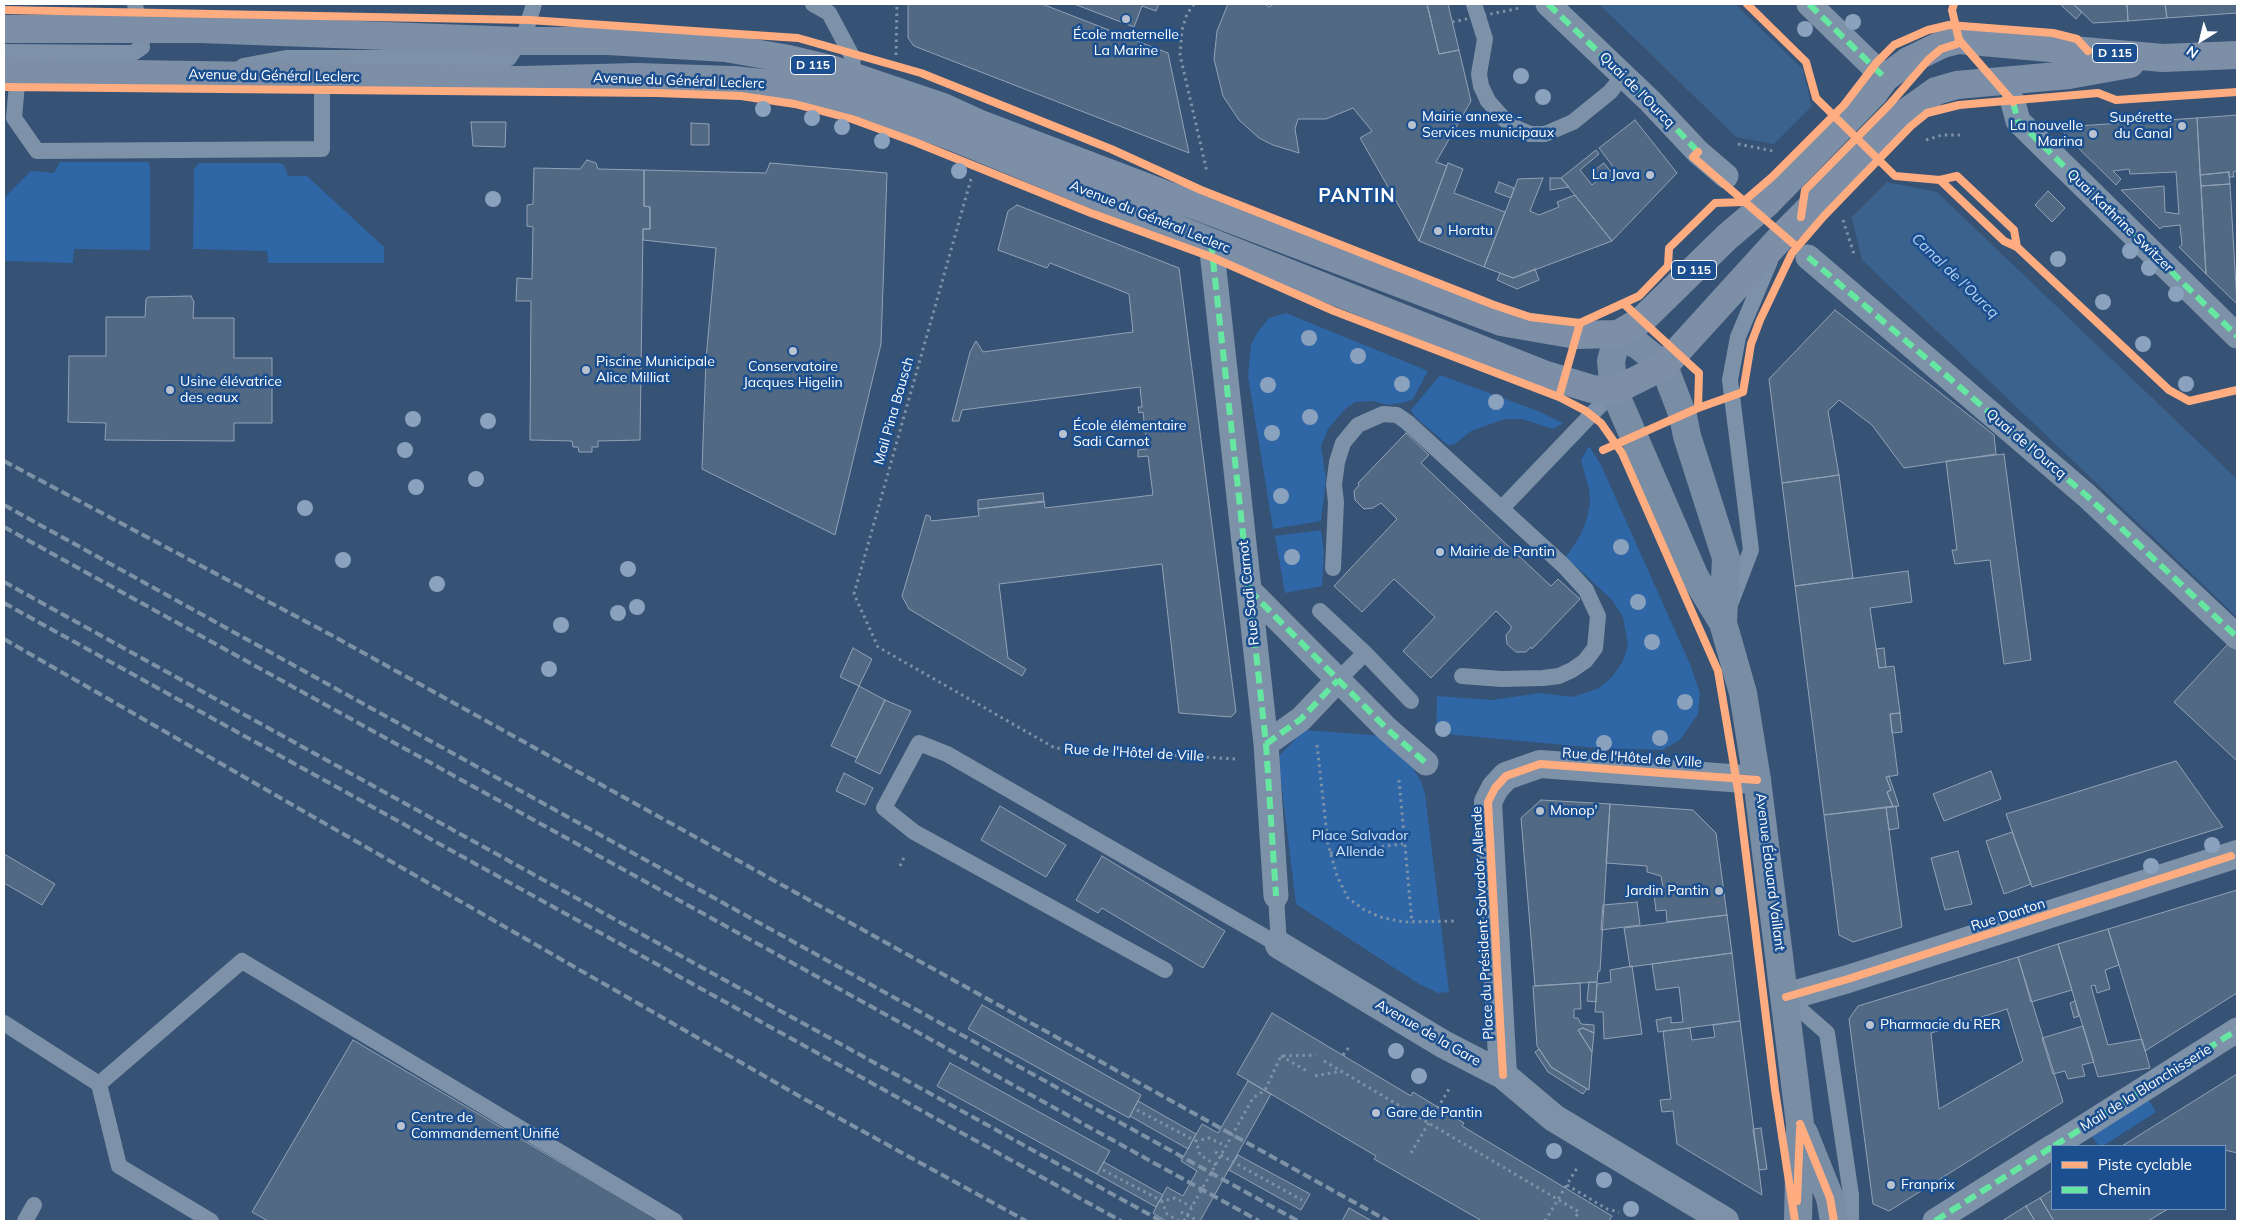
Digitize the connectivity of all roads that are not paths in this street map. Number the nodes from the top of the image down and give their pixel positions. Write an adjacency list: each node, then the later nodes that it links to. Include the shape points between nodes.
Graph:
1 (534, 4): 8 (lane)
2 (813, 4): 13 (lane, via 829,13 852,58)
3 (1474, 4): 14 (lane, via 1486,39 1479,74 1481,86 1488,101 1518,130 1545,134 1573,122)
4 (1548, 4): 14 (street, Quai de l'Ourcq)
5 (1809, 4): 16 (street)
6 (137, 17): 7 (main road, Avenue du Général Leclerc / D 115); 8 (main road, Avenue du Général Leclerc / D 115, via 209,30); 11 (lane, via 142,47 134,53)
7 (4, 29)
8 (520, 41): 12 (lane, via 510,58 286,58); 13 (main road, Avenue du Général Leclerc / D 115, via 608,41 725,48 789,59)
9 (2237, 55): 10 (main road, Avenue du Général Leclerc / D 115)
10 (2163, 58): 16 (main road, Avenue du Général Leclerc / D 115, via 1959,40 1908,61); 19 (main road, Avenue du Général Leclerc / D 115, bridge, via 2069,75 1957,85 1936,91 1901,116)
11 (9, 66): 12 (main road, Avenue du Général Leclerc / D 115); 15 (lane, via 14,118 37,151 322,149)
12 (198, 74): 15 (main road, Avenue du Général Leclerc / D 115)
13 (851, 76): 22 (main road, Avenue du Général Leclerc / D 115, via 943,107 1501,322 1576,335)
14 (1623, 76): 18 (street, Quai de l'Ourcq)
15 (322, 77): 20 (main road, Avenue du Général Leclerc / D 115, via 520,80 636,77 734,80 799,87 868,106 953,137)
16 (1880, 86): 22 (main road, Avenue du Général Leclerc / D 115, bridge, via 1767,203 1642,320)
17 (2013, 102): 23 (street, Quai Kathrine Switzer, via 2018,121)
18 (1726, 176)
19 (1784, 234): 24 (main road, Avenue du Général Leclerc / D 115); 30 (lane, via 1744,319 1733,359 1731,397 1751,550)
20 (1211, 242): 25 (main road, Avenue du Général Leclerc / D 115, via 1546,375); 28 (street, Rue Sadi Carnot)
21 (1808, 258): 31 (street, Quai de l'Ourcq, via 2088,496)
22 (1618, 334): 24 (main road); 25 (main road, Avenue Édouard Vaillant, via 1611,361)
23 (2237, 336)
24 (1664, 366): 25 (main road, Avenue du Général Leclerc / D 115); 30 (main road, Avenue Édouard Vaillant, via 1683,416 1726,558)
25 (1614, 392): 26 (lane); 30 (main road, Avenue Édouard Vaillant, via 1696,577)
26 (1502, 508): 27 (lane, via 1407,422 1390,414 1376,417 1350,432 1337,462); 33 (lane, via 1586,590 1598,616 1595,648 1585,661 1559,676 1502,679)
27 (1333, 568)
28 (1249, 590): 34 (street); 36 (street, Rue Sadi Carnot)
29 (1320, 611): 32 (lane)
30 (1723, 623): 39 (main road, Avenue Édouard Vaillant, via 1742,693)
31 (2237, 638)
32 (1365, 653): 34 (lane); 35 (lane)
33 (1462, 676)
34 (1338, 680): 36 (street); 37 (street)
35 (1411, 701)
36 (1266, 752): 41 (street, Rue Sadi Carnot)
37 (1418, 756)
38 (1506, 776): 39 (street, Rue de l'Hôtel de Ville, via 1540,764); 47 (street, Place du Président Salvador Allende, via 1494,788 1488,802)
39 (1757, 780): 44 (main road, Avenue Édouard Vaillant)
40 (2237, 854): 44 (street, Rue Danton)
41 (1276, 896): 42 (lane, Rue Sadi Carnot)
42 (1279, 945): 43 (lane, via 956,758 919,743 884,808 914,832); 47 (street, Avenue de la Gare, via 1443,1044)
43 (1165, 970)
44 (1786, 997): 49 (main road, Avenue Édouard Vaillant); 59 (lane, via 1827,1033 1851,1196)
45 (4, 1023): 48 (lane)
46 (2237, 1030): 50 (street, Mail de la Blanchisserie)
47 (1502, 1075): 56 (street, Avenue de la Gare, via 1554,1118)
48 (99, 1084): 54 (lane, via 119,1166); 55 (lane, via 242,961)
49 (1800, 1124): 57 (main road, Avenue Édouard Vaillant); 58 (main road, Avenue Édouard Vaillant, via 1830,1198)
50 (2056, 1145)
51 (2051, 1148): 60 (street, Mail de la Blanchisserie)
52 (34, 1206): 53 (lane)
53 (25, 1221)
54 (211, 1221)
55 (675, 1221)
56 (1725, 1221)
57 (1798, 1221)
58 (1834, 1221)
59 (1851, 1221)
60 (1935, 1221)

